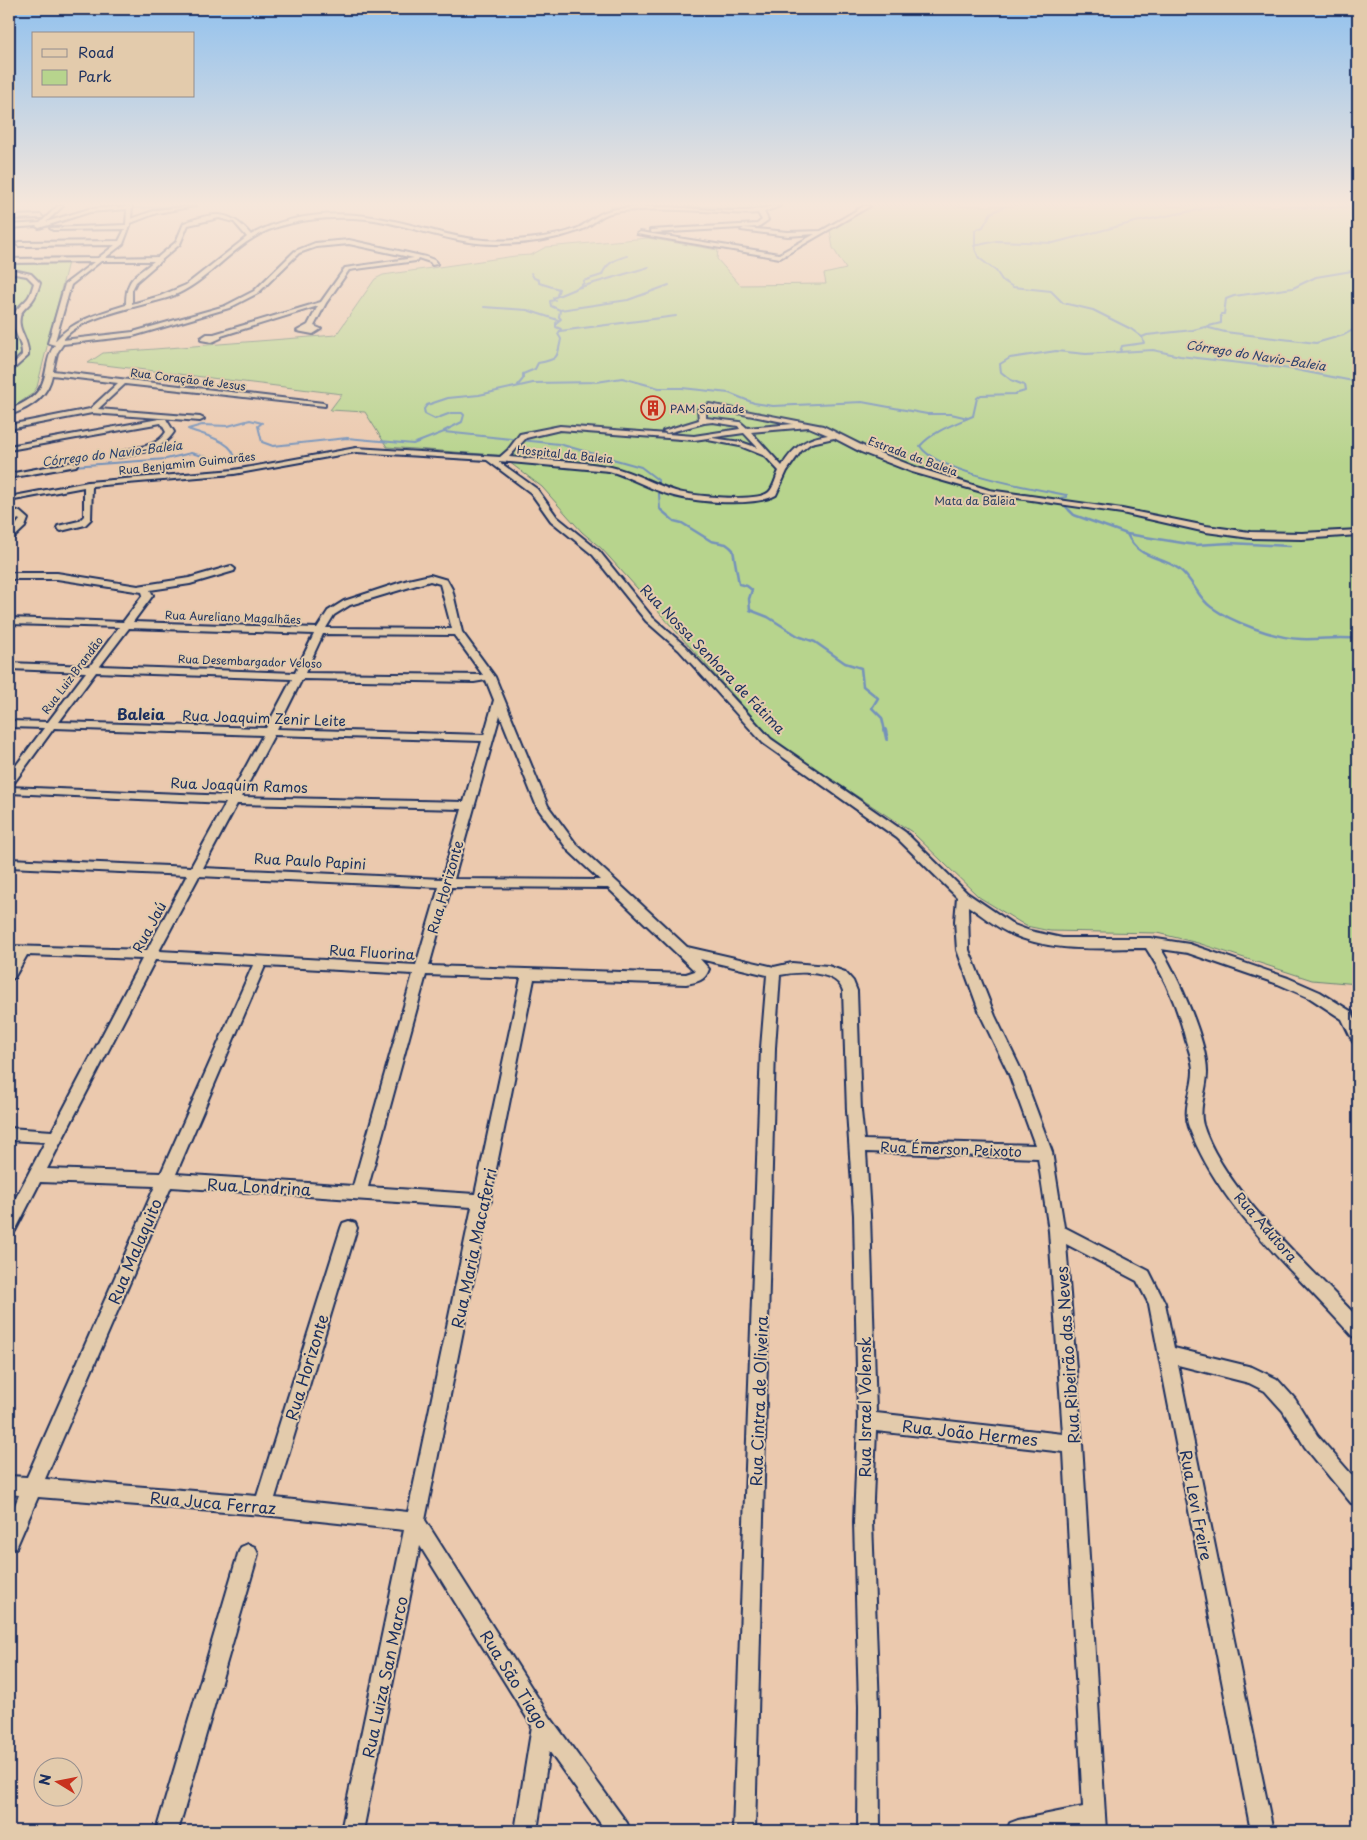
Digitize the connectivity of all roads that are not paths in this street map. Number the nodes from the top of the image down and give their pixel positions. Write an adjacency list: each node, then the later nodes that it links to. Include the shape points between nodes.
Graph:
1 (35, 292): 12 (street, via 15,318 26,346 25,356)
2 (66, 292): 11 (street)
3 (130, 292): 8 (street)
4 (176, 292): 8 (street)
5 (256, 292): 11 (street, via 227,307 133,334)
6 (331, 292): 7 (street)
7 (323, 303): 9 (street); 10 (street)
8 (129, 307): 11 (street, via 70,328)
9 (310, 327)
10 (217, 335)
11 (55, 345): 13 (street)
12 (9, 371)
13 (49, 373): 14 (street, Rua Coração de Jesus); 18 (street, via 40,394)
14 (124, 381): 15 (street, Rua Coração de Jesus); 16 (street)
15 (324, 405)
16 (92, 411): 19 (street); 25 (street)
17 (735, 411): 22 (street, via 705,407); 23 (street, via 741,416); 24 (street)
18 (9, 413)
19 (178, 418): 20 (street); 21 (street)
20 (200, 419)
21 (163, 421): 30 (street); 31 (street, via 170,432 164,440 140,451)
22 (703, 421): 23 (street); 27 (street)
23 (740, 424): 26 (street)
24 (809, 425): 26 (street, Estrada da Baleia); 28 (street, Estrada da Baleia)
25 (9, 427)
26 (747, 430): 29 (street, Estrada da Baleia); 32 (street)
27 (650, 434): 29 (street, Estrada da Baleia); 34 (street, Estrada da Baleia, via 560,428 521,439)
28 (834, 436): 36 (street, Hospital da Baleia, via 812,439 804,444); 43 (street, Estrada da Baleia, via 938,479 1016,496 1122,511 1250,535)
29 (694, 438): 32 (street, via 741,444)
30 (9, 448)
31 (118, 455)
32 (770, 456): 36 (street)
33 (488, 457): 34 (street, Hospital da Baleia); 38 (street, Rua Benjamim Guimarães, via 356,450 234,472); 69 (street, Rua Nossa Senhora de Fátima, via 534,491 554,519 596,553 650,619 682,648 767,741 901,835)
34 (503, 458): 36 (street, Hospital da Baleia, via 609,469 675,494 729,500 761,499 773,493)
35 (73, 464): 37 (street)
36 (783, 471)
37 (9, 476)
38 (88, 484): 39 (street, Rua Benjamim Guimarães); 42 (street, via 88,517 82,523)
39 (9, 498)
40 (13, 512): 41 (street); 44 (street, via 24,519)
41 (9, 525)
42 (61, 528)
43 (1358, 532)
44 (9, 539)
45 (231, 569): 47 (street, via 190,581)
46 (9, 576): 47 (street, via 57,576)
47 (138, 588): 49 (street, Rua Luiz Brandão, via 146,590 148,595)
48 (9, 621): 49 (street, Rua Aureliano Magalhães)
49 (125, 625): 51 (street, Rua Aureliano Magalhães); 53 (street, Rua Luiz Brandão)
50 (457, 632): 51 (street, Rua Aureliano Magalhães); 51 (street, Rua Jaú, via 448,589 444,582 430,578 347,603 330,613); 55 (street)
51 (318, 636): 54 (street, Rua Jaú)
52 (9, 666): 53 (street, Rua Desembargador Veloso)
53 (92, 669): 54 (street, Rua Desembargador Veloso); 58 (street, Rua Luiz Brandão)
54 (299, 675): 55 (street, Rua Desembargador Veloso, via 418,679); 59 (street, Rua Jaú)
55 (490, 677): 56 (street)
56 (500, 699): 60 (street, Rua Horizonte); 68 (street, via 543,806 572,847)
57 (9, 724): 58 (street, Rua Joaquim Zenir Leite)
58 (50, 726): 59 (street, Rua Joaquim Zenir Leite); 61 (street, Rua Luiz Brandão)
59 (270, 732): 60 (street, Rua Joaquim Zenir Leite); 63 (street, Rua Jaú)
60 (489, 738): 64 (street, Rua Horizonte)
61 (9, 782)
62 (9, 790): 63 (street, Rua Joaquim Ramos)
63 (233, 800): 64 (street, Rua Joaquim Ramos); 66 (street, Rua Jaú)
64 (469, 806): 67 (street, Rua Horizonte)
65 (9, 863): 66 (street, Rua Paulo Papini)
66 (196, 870): 67 (street, Rua Paulo Papini); 74 (street, Rua Jaú)
67 (447, 883): 68 (street, Rua Paulo Papini); 76 (street, Rua Horizonte)
68 (610, 884): 73 (street)
69 (963, 896): 70 (street, Rua Nossa Senhora de Fátima, via 1010,928 1035,937 1062,943); 84 (street, Rua Ribeirão das Neves, via 964,950)
70 (1150, 943): 80 (street, Rua Nossa Senhora de Fátima, via 1189,949 1315,995 1347,1016); 92 (street, Rua Adutora, via 1179,994 1198,1056 1200,1073 1194,1105 1196,1124 1211,1157 1243,1204)
71 (9, 950): 72 (street, Rua Fluorina)
72 (23, 951): 74 (street, Rua Fluorina); 79 (street)
73 (682, 951): 77 (street); 78 (street, Rua Fluorina, via 702,969 697,977)
74 (151, 955): 75 (street, Rua Fluorina); 82 (street, Rua Jaú)
75 (261, 961): 76 (street, Rua Fluorina); 86 (street, Rua Malaquito)
76 (421, 970): 78 (street, Rua Fluorina); 87 (street, Rua Horizonte)
77 (774, 972): 83 (street, Rua Israel Volensk, via 792,968 828,971 840,975 848,984); 109 (street, Rua Cintra de Oliveira, via 768,1048)
78 (528, 974): 88 (street, Rua Maria Macaferri)
79 (9, 975)
80 (1358, 1038)
81 (9, 1134): 82 (street)
82 (56, 1137): 85 (street, Rua Jaú)
83 (858, 1146): 84 (street, Rua Émerson Peixoto); 94 (street, Rua Israel Volensk)
84 (1045, 1152): 91 (street, Rua Ribeirão das Neves)
85 (36, 1175): 86 (street, Rua Londrina); 89 (street, Rua Jaú)
86 (165, 1180): 87 (street, Rua Londrina); 97 (street, Rua Malaquito)
87 (360, 1192): 88 (street, Rua Londrina)
88 (483, 1201): 100 (street, Rua Maria Macaferri)
89 (9, 1226)
90 (349, 1228): 99 (street, Rua Horizonte)
91 (1057, 1231): 93 (street, Rua Levi Freire, via 1143,1276 1157,1303); 95 (street, Rua Ribeirão das Neves)
92 (1358, 1330)
93 (1167, 1354): 98 (street, via 1252,1375 1271,1385 1289,1405 1311,1441); 112 (street, Rua Levi Freire)
94 (867, 1421): 95 (street, Rua João Hermes); 110 (street, Rua Israel Volensk, via 862,1522 869,1707)
95 (1074, 1444): 104 (street, Rua Ribeirão das Neves)
96 (9, 1486): 97 (street, Rua Juca Ferraz)
97 (33, 1487): 99 (street, Rua Juca Ferraz); 101 (street, Rua Malaquito)
98 (1358, 1496)
99 (263, 1506): 100 (street, Rua Juca Ferraz)
100 (416, 1522): 103 (street, Rua São Tiago); 106 (street, Rua Luiza San Marco)
101 (9, 1541)
102 (248, 1554): 105 (street)
103 (543, 1724): 107 (street); 108 (street, Rua São Tiago)
104 (1094, 1824): 111 (street)
105 (167, 1831)
106 (352, 1831)
107 (526, 1831)
108 (619, 1831)
109 (744, 1831)
110 (869, 1831)
111 (1018, 1831)
112 (1262, 1831)

